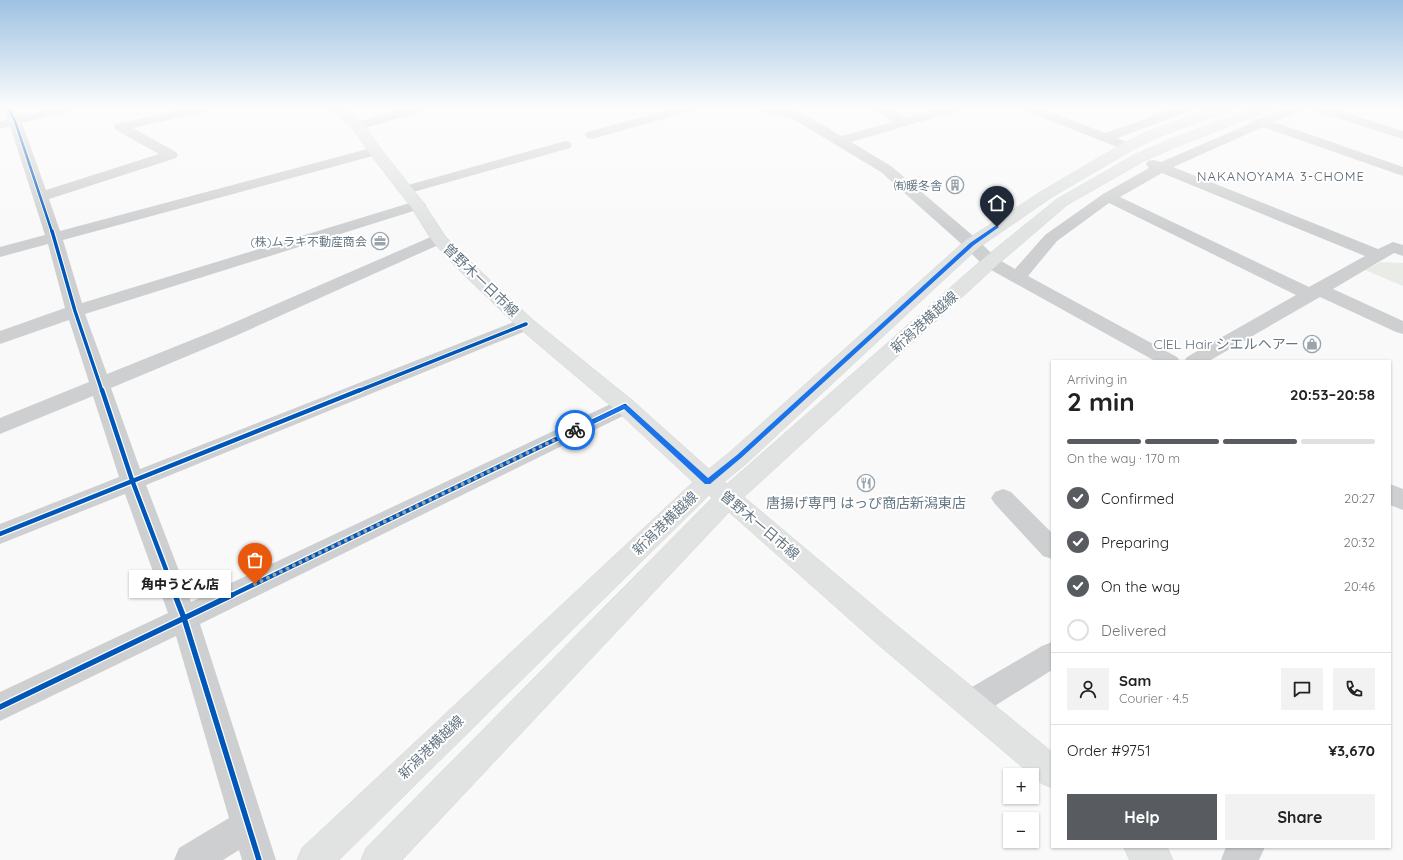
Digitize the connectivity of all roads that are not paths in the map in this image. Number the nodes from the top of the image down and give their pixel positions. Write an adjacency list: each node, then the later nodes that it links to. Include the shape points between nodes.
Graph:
1 (21, 148): 16 (street)
2 (159, 148): 16 (street, via 171,155)
3 (373, 148): 11 (main road, 曽野木一日市線)
4 (554, 148): 15 (street)
5 (852, 148): 21 (street, via 886,169)
6 (1125, 148): 12 (street)
7 (1137, 148): 12 (main road, 新潟港横越線)
8 (1150, 148): 12 (main road, 新潟港横越線)
9 (1198, 148): 13 (street)
10 (1344, 148): 14 (street)
11 (375, 151): 15 (main road, 曽野木一日市線); 19 (street)
12 (1133, 152): 13 (street); 21 (main road, 新潟港横越線, via 1047,194); 24 (main road, 新潟港横越線, via 1062,202)
13 (1161, 167): 17 (street); 22 (street)
14 (1403, 172)
15 (406, 190): 18 (main road, 曽野木一日市線)
16 (41, 197): 19 (street)
17 (1108, 197): 25 (street, via 1051,238); 26 (street)
18 (418, 205): 20 (main road, 曽野木一日市線); 27 (street)
19 (54, 237): 23 (street); 27 (street)
20 (439, 239): 28 (main road, 曽野木一日市線); 33 (street, via 226,333)
21 (972, 244): 24 (street); 37 (main road, 新潟港横越線, via 739,457)
22 (1394, 248): 26 (street)
23 (0, 252)
24 (990, 262): 25 (street); 37 (main road, 新潟港横越線)
25 (1017, 278): 31 (street)
26 (1315, 292): 29 (street); 32 (street)
27 (76, 311): 30 (street); 33 (street)
28 (526, 324): 34 (main road, 曽野木一日市線); 36 (street)
29 (1403, 328)
30 (0, 338)
31 (1168, 360)
32 (1196, 360)
33 (100, 385): 35 (street); 36 (street)
34 (625, 406): 37 (main road, 曽野木一日市線); 43 (street)
35 (0, 426)
36 (132, 480): 41 (street); 43 (street)
37 (718, 490): 45 (main road, 曽野木一日市線); 53 (main road, 新潟港横越線); 54 (main road, 新潟港横越線)
38 (1391, 494): 40 (street)
39 (1003, 498): 42 (street)
40 (1403, 501)
41 (0, 534)
42 (1051, 548)
43 (184, 618): 46 (street); 48 (street)
44 (1051, 656): 45 (street)
45 (971, 704): 47 (main road, 曽野木一日市線)
46 (0, 707)
47 (1051, 771)
48 (249, 825): 51 (street); 52 (street)
49 (1142, 848): 55 (main road)
50 (1247, 848): 56 (street)
51 (191, 860)
52 (259, 860)
53 (314, 860)
54 (378, 860)
55 (1156, 860)
56 (1238, 860)

